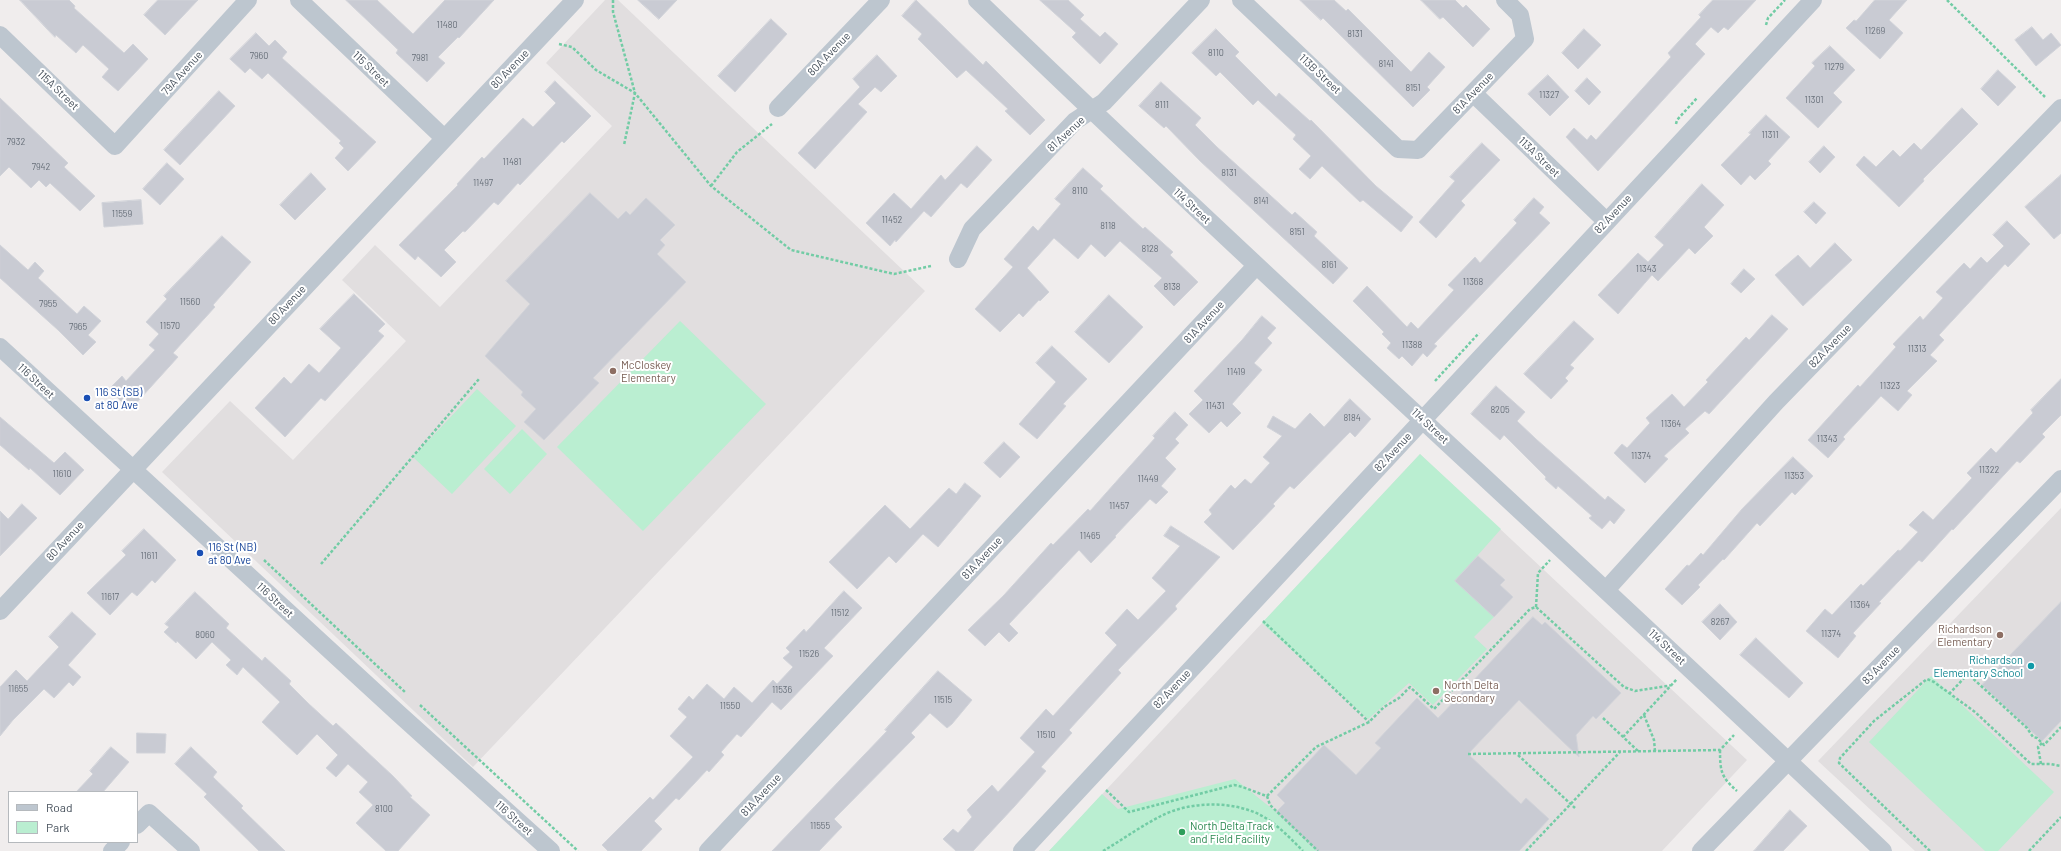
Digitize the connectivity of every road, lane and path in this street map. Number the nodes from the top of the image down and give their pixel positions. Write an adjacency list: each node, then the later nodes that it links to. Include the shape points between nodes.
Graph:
1 (248, 0): 22 (street, 79A Avenue)
2 (299, 0): 20 (street, 115 Street)
3 (575, 0): 20 (street, 80 Avenue)
4 (613, 0): 14 (path, via 613,12)
5 (881, 0): 19 (street, 80A Avenue)
6 (977, 0): 18 (street, 114 Street)
7 (1201, 0): 18 (street, 81 Avenue, via 1104,102)
8 (1241, 0): 23 (street, 113B Street)
9 (1504, 0): 15 (street, 81A Avenue, via 1520,15 1524,39)
10 (1813, 0): 25 (street, 82 Avenue)
11 (1947, 0): 16 (path)
12 (0, 34): 22 (street, 115A Street)
13 (559, 44): 14 (path, via 572,48 596,70)
14 (635, 93): 21 (path); 24 (path)
15 (1473, 93): 23 (street, 81A Avenue, via 1418,150); 25 (street, 113A Street)
16 (2046, 97)
17 (2061, 108): 37 (street, 82A Avenue, via 1776,402)
18 (1092, 111): 26 (street, 81 Avenue, via 1076,121 972,229); 28 (street, 114 Street)
19 (775, 116): 24 (path, via 737,152)
20 (444, 138): 32 (street, 80 Avenue)
21 (624, 145)
22 (115, 146)
23 (1398, 149)
24 (711, 186): 27 (path, via 792,250 894,274)
25 (1606, 221): 31 (street, 82 Avenue)
26 (958, 259)
27 (931, 266)
28 (1256, 266): 31 (street, 114 Street); 74 (street, 81A Avenue)
29 (0, 347): 32 (street, 116 Street)
30 (479, 380): 36 (path)
31 (1423, 420): 37 (street, 114 Street); 75 (street, 82 Avenue)
32 (133, 469): 39 (street, 80 Avenue); 72 (street, 116 Street)
33 (2061, 480): 59 (street, 83 Avenue)
34 (1553, 557): 38 (path, via 1538,573)
35 (264, 560): 43 (path)
36 (321, 564)
37 (1606, 590): 41 (street, 114 Street)
38 (1536, 607): 42 (path, via 1624,687 1635,690); 48 (path, via 1530,609 1434,709 1410,687)
39 (0, 610)
40 (1263, 621): 48 (path)
41 (1689, 668): 42 (path); 59 (street, 114 Street)
42 (1673, 685): 46 (path)
43 (406, 693)
44 (1949, 694): 52 (path, via 1968,674); 60 (path, via 1975,712 2031,764); 82 (path, via 1927,678 1874,721 1840,758 1839,763)
45 (420, 705): 73 (path)
46 (1644, 715): 51 (path); 54 (path, via 1654,740)
47 (1603, 718): 51 (path)
48 (1369, 722): 63 (path, via 1316,747)
49 (2061, 727): 52 (path, via 2044,745)
50 (1734, 735): 53 (path)
51 (1623, 737): 56 (path)
52 (2042, 743): 60 (path, via 2038,747)
53 (1720, 750): 54 (path); 64 (path, via 1723,778)
54 (1655, 751): 56 (path)
55 (1621, 752): 56 (path); 58 (path); 65 (path)
56 (1638, 752)
57 (1468, 754): 58 (path)
58 (1518, 754): 65 (path)
59 (1789, 761): 64 (street, 83 Avenue); 81 (street, 114 Street)
60 (2041, 764): 61 (path)
61 (2061, 766)
62 (1106, 790): 63 (path, via 1129,812 1234,786 1243,786)
63 (1267, 796): 78 (path, via 1270,805)
64 (1748, 802): 80 (street, 83 Avenue)
65 (1571, 804): 66 (path); 79 (path)
66 (1575, 808)
67 (2061, 817): 83 (path)
68 (143, 819): 71 (street)
69 (120, 843): 70 (street)
70 (112, 851)
71 (191, 851)
72 (551, 851)
73 (578, 851)
74 (708, 851)
75 (1022, 851)
76 (1103, 851): 77 (path, via 1162,816 1200,805 1213,804 1248,810 1263,817 1278,827)
77 (1303, 851)
78 (1318, 851)
79 (1526, 851)
80 (1701, 851)
81 (1883, 851)
82 (1930, 851)
83 (2029, 851)

